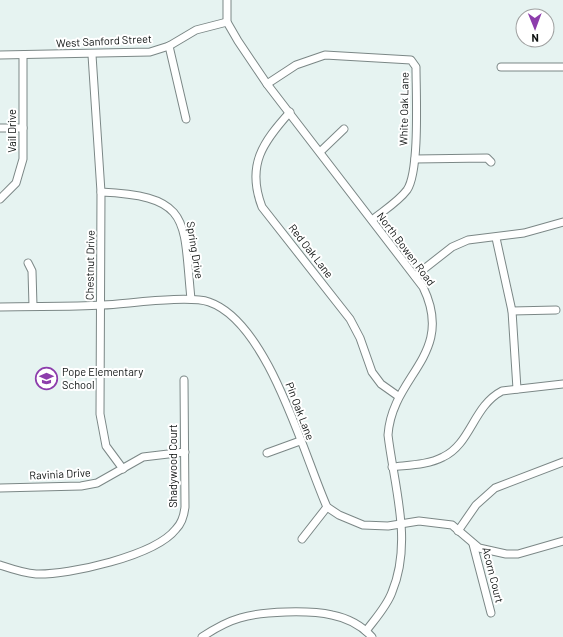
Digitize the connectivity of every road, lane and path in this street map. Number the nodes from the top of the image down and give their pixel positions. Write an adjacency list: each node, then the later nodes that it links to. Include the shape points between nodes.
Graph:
1 (227, 0): 2 (street)
2 (227, 22): 3 (street, West Sanford Street, via 196,30); 9 (street, North Bowen Road)
3 (169, 46): 4 (street, West Sanford Street, via 150,52); 11 (street)
4 (92, 54): 6 (street, West Sanford Street); 18 (street, Chestnut Drive)
5 (0, 55): 6 (street, West Sanford Street)
6 (23, 55): 13 (street, Vail Drive)
7 (501, 67): 8 (street)
8 (563, 67)
9 (267, 84): 10 (street, North Bowen Road); 16 (street, White Oak Lane, via 296,65 325,55 411,60 416,67)
10 (290, 112): 15 (street, North Bowen Road); 34 (street, Red Oak Lane, via 261,148 255,178 257,195 262,207 350,319 372,372 381,384)
11 (186, 119)
12 (0, 128): 13 (street)
13 (23, 128): 19 (street, Vail Drive, via 20,176)
14 (344, 129): 15 (street)
15 (320, 152): 20 (street, North Bowen Road)
16 (415, 159): 17 (street, via 487,158); 20 (street, White Oak Lane, via 408,189)
17 (491, 162)
18 (101, 192): 25 (street, Spring Drive, via 141,195 159,201 174,211 183,228); 26 (street, Chestnut Drive)
19 (0, 199)
20 (372, 220): 24 (street, North Bowen Road)
21 (563, 222): 22 (street)
22 (496, 238): 24 (street, via 468,240 452,247); 30 (street)
23 (28, 263): 27 (street, via 32,271)
24 (415, 276): 34 (street, North Bowen Road, via 429,298 432,311 431,341 419,367)
25 (191, 299): 26 (street, Pin Oak Lane); 35 (street, Pin Oak Lane, via 207,301 218,306 245,329 264,356 276,380)
26 (100, 305): 27 (street, Pin Oak Lane); 40 (street, Chestnut Drive, via 100,414 106,446)
27 (33, 306): 28 (street, Pin Oak Lane)
28 (0, 307)
29 (556, 310): 30 (street)
30 (512, 311): 33 (street)
31 (184, 380): 36 (street, Shadywood Court)
32 (563, 384): 33 (street)
33 (517, 389): 39 (street, via 502,391 493,396 483,406 460,444 443,458)
34 (398, 396): 39 (street, North Bowen Road, via 388,435)
35 (300, 441): 37 (street); 42 (street, Pin Oak Lane)
36 (185, 452): 40 (street, Ravinia Drive, via 144,457); 48 (street, Shadywood Court, via 184,516 176,530 162,542 110,563 63,572 29,573)
37 (267, 454)
38 (563, 462): 44 (street, via 490,492)
39 (392, 467): 43 (street, North Bowen Road)
40 (123, 469): 41 (street, Ravinia Drive, via 97,483 81,486)
41 (0, 488)
42 (326, 507): 43 (street, via 363,525); 45 (street)
43 (401, 525): 44 (street, via 419,521 452,525); 50 (street, North Bowen Road, via 402,553 398,577 391,594)
44 (458, 531): 47 (street)
45 (302, 539)
46 (563, 541): 47 (street, via 518,554 490,552)
47 (473, 544): 49 (street, Acorn Court)
48 (0, 565)
49 (491, 613)
50 (366, 630): 51 (street, via 331,615 270,614 241,618 214,628); 52 (street)
51 (202, 637)
52 (372, 637)

